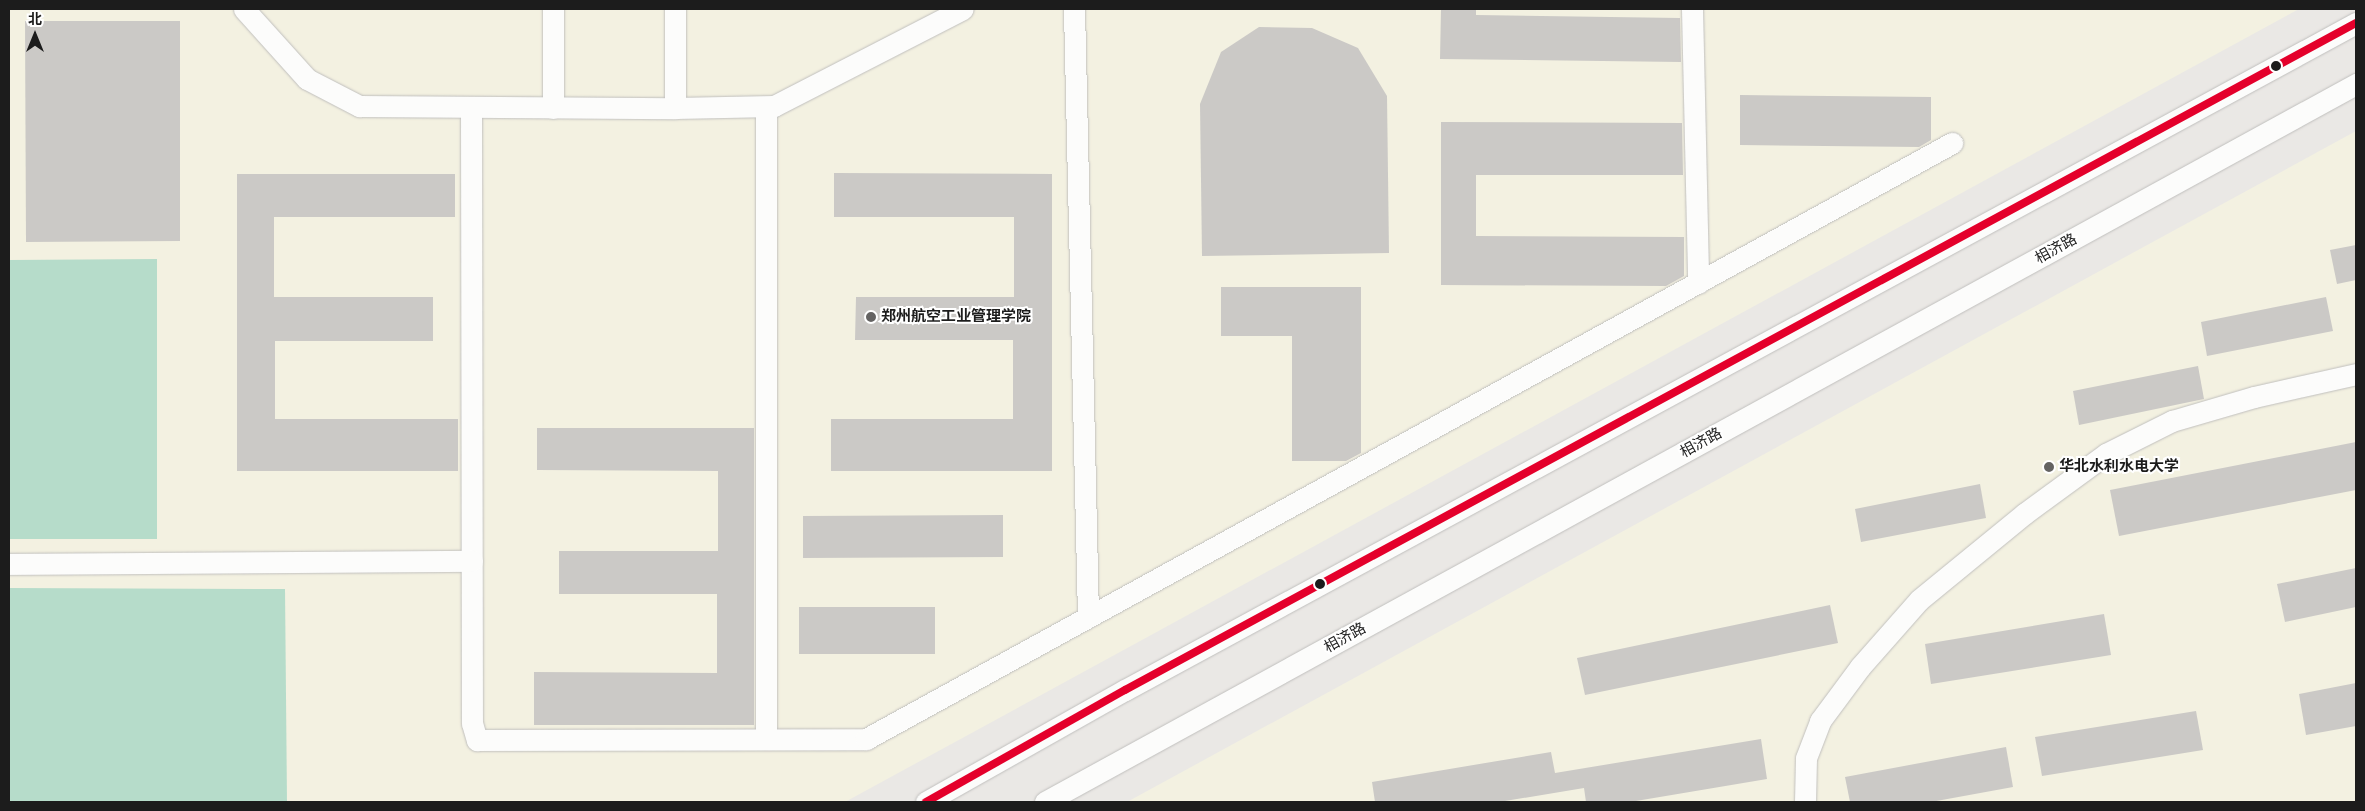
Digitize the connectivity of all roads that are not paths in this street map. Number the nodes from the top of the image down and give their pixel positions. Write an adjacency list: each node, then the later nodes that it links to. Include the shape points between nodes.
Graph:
1 (244, 9): 9 (street, via 307,79 359,106)
2 (553, 9): 11 (street)
3 (675, 9): 12 (street)
4 (963, 9): 10 (street, via 774,106)
5 (1074, 9): 18 (street)
6 (1692, 9): 14 (street)
7 (2356, 23): 20 (street, via 1125,690)
8 (2356, 84): 21 (street, 相济路)
9 (471, 107): 11 (street); 16 (street)
10 (766, 107): 12 (street); 19 (street)
11 (553, 108): 12 (street)
12 (675, 108)
13 (1952, 144): 14 (street)
14 (1698, 283): 18 (street)
15 (2356, 374): 22 (street, via 2254,397 2172,421 2106,454 2024,514 1919,600 1860,667 1820,721 1806,758)
16 (472, 562): 17 (street); 19 (street, via 472,723 477,740)
17 (9, 564)
18 (1088, 617): 19 (street, via 866,739)
19 (766, 739)
20 (926, 802)
21 (1045, 802)
22 (1805, 802)

